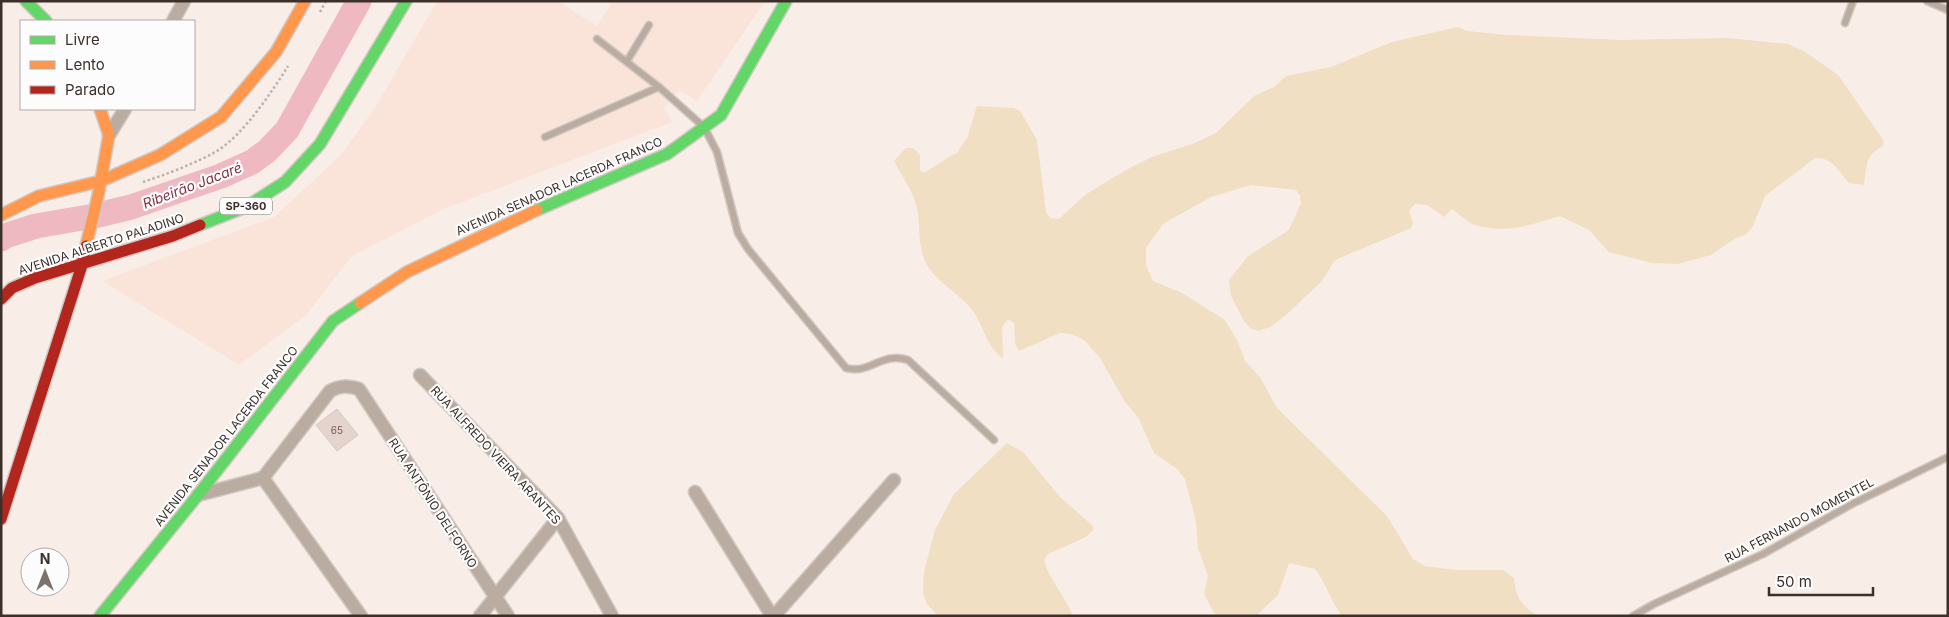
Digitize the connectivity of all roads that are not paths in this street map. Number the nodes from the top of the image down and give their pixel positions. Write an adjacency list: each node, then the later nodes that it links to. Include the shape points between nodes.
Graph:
1 (26, 1): 9 (main road)
2 (184, 1): 10 (street)
3 (304, 1): 21 (main road, via 276,52 221,117 160,155)
4 (406, 1): 23 (main road, AVENIDA ALBERTO PALADINO / SP-360, via 320,144 285,182 237,210 173,236)
5 (786, 1): 18 (main road, AVENIDA SENADOR LACERDA FRANCO, via 721,114)
6 (1852, 1): 11 (lane)
7 (1926, 1): 8 (lane)
8 (1948, 10)
9 (45, 20)
10 (174, 20)
11 (1845, 23)
12 (649, 25): 14 (lane)
13 (597, 38): 14 (lane)
14 (626, 61): 15 (lane)
15 (660, 87): 18 (lane); 20 (lane)
16 (100, 110): 19 (main road)
17 (124, 110): 19 (street)
18 (704, 127): 26 (lane, via 717,152 738,233 846,368 864,368 888,358 908,360); 31 (main road, AVENIDA SENADOR LACERDA FRANCO, via 667,154 510,221 408,272 333,321)
19 (109, 135): 21 (main road)
20 (545, 137)
21 (101, 181): 22 (main road, via 38,196); 23 (main road)
22 (1, 215)
23 (82, 265): 24 (main road, AVENIDA ALBERTO PALADINO / SP-360, via 35,278 12,288); 33 (main road)
24 (1, 299)
25 (420, 375): 32 (street, RUA ALFREDO VIEIRA ARANTES)
26 (994, 440)
27 (1948, 457): 41 (lane, RUA FERNANDO MOMENTEL, via 1852,504 1763,554)
28 (263, 478): 31 (street); 34 (street, RUA ANTÔNIO DELFORNO, via 330,391 348,386 359,390); 36 (street)
29 (894, 480): 40 (street)
30 (694, 492): 40 (street)
31 (198, 495): 35 (main road, AVENIDA SENADOR LACERDA FRANCO)
32 (558, 518): 34 (street); 39 (street, RUA ALFREDO VIEIRA ARANTES)
33 (1, 519)
34 (496, 598): 37 (street); 38 (street, RUA ANTÔNIO DELFORNO)
35 (100, 616)
36 (361, 616)
37 (480, 616)
38 (508, 616)
39 (612, 616)
40 (773, 616)
41 (1634, 616)

